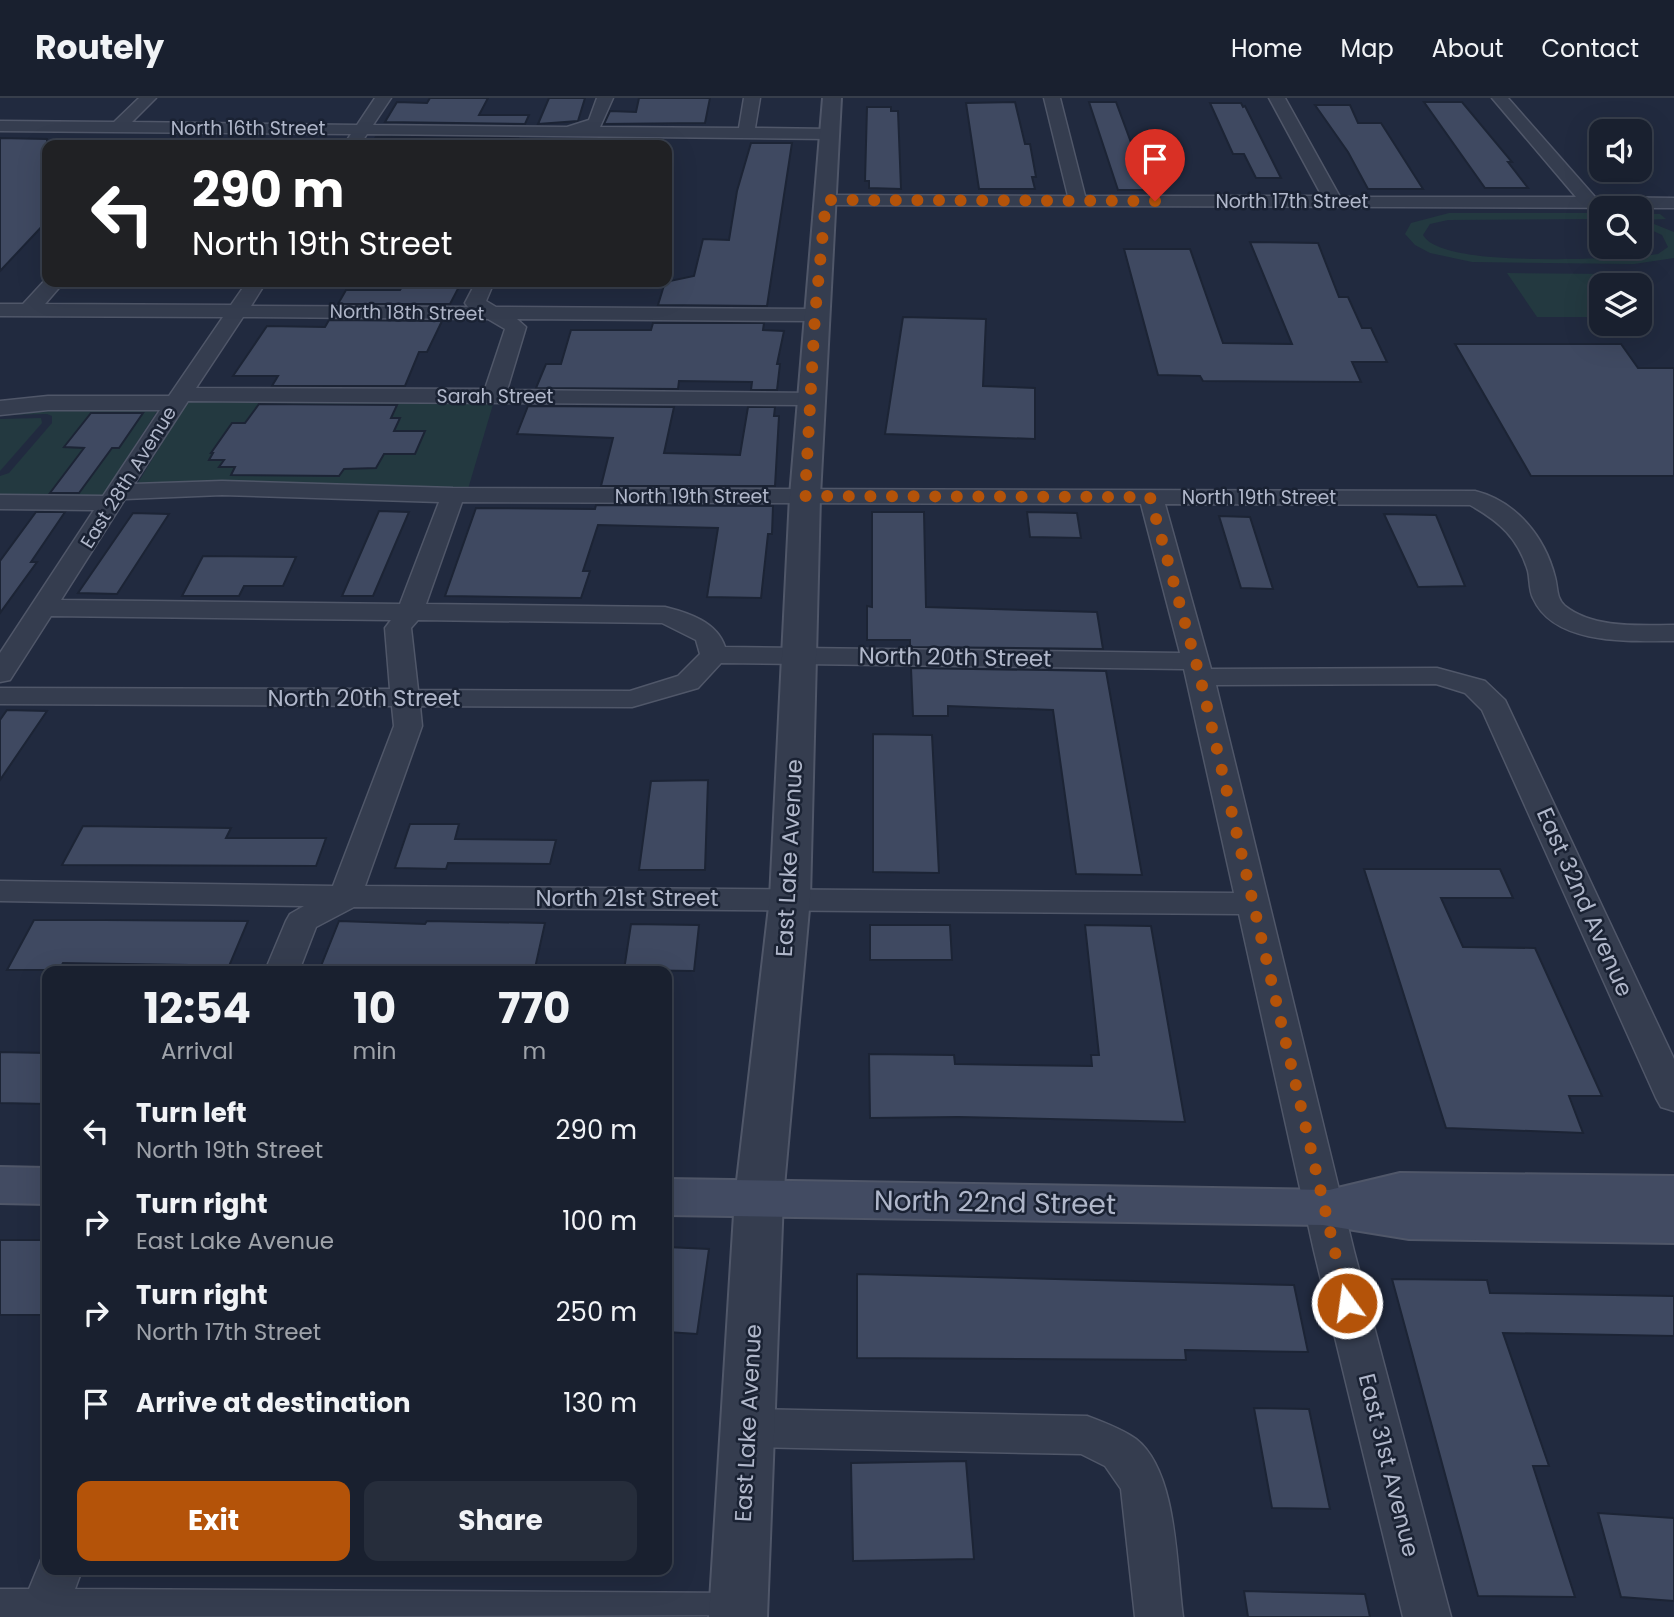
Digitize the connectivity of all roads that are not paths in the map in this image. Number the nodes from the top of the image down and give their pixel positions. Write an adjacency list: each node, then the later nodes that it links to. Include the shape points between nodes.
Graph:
1 (148, 98): 10 (street)
2 (383, 98): 11 (street)
3 (605, 98): 12 (street, via 596,122)
4 (752, 98): 13 (street)
5 (832, 98): 14 (street, East Lake Avenue)
6 (1052, 98): 18 (street)
7 (1277, 98): 19 (street)
8 (1500, 98): 20 (street)
9 (0, 125): 10 (street, North 16th Street)
10 (118, 127): 11 (street, North 16th Street)
11 (363, 128): 12 (street, North 16th Street); 15 (street)
12 (570, 131): 13 (street, North 16th Street); 16 (street)
13 (746, 134): 14 (street, North 16th Street)
14 (831, 134): 17 (street, East Lake Avenue)
15 (355, 140)
16 (548, 140)
17 (826, 200): 18 (street, North 17th Street); 30 (street, East Lake Avenue)
18 (1078, 201): 19 (street, North 17th Street)
19 (1334, 202): 20 (street, North 17th Street)
20 (1589, 202)
21 (1652, 202): 22 (street, North 17th Street)
22 (1674, 202)
23 (50, 287): 27 (street)
24 (253, 287): 28 (street, East 28th Avenue)
25 (483, 287): 29 (street, via 475,303)
26 (0, 310): 27 (street, North 18th Street)
27 (29, 310): 28 (street, North 18th Street)
28 (237, 310): 29 (street, North 18th Street); 33 (street, East 28th Avenue)
29 (496, 313): 30 (street, North 18th Street); 31 (street, via 516,327)
30 (815, 315): 32 (street, East Lake Avenue)
31 (494, 396): 32 (street, Sarah Street); 33 (street, Sarah Street)
32 (810, 398): 36 (street, East Lake Avenue)
33 (177, 399): 34 (street, Sarah Street); 37 (street, East 28th Avenue)
34 (0, 408)
35 (453, 495): 36 (street, North 19th Street); 37 (street, North 19th Street, via 222,488); 41 (street)
36 (805, 496): 38 (street, North 19th Street); 44 (street, East Lake Avenue)
37 (116, 497): 39 (street, North 19th Street); 40 (street, East 28th Avenue)
38 (1150, 497): 42 (street, North 19th Street, via 1475,498 1509,516 1528,539 1543,576 1546,598 1557,611 1584,626); 45 (street, East 31st Avenue)
39 (0, 502)
40 (44, 607): 41 (street); 46 (street, East 28th Avenue)
41 (411, 611): 43 (street, via 665,615 708,636); 48 (street, via 398,628)
42 (1674, 633)
43 (715, 654): 44 (street, North 20th Street); 48 (street, North 20th Street, via 688,682 632,699)
44 (797, 654): 45 (street, North 20th Street); 52 (street, East Lake Avenue)
45 (1197, 669): 49 (street, North 20th Street, via 1437,676 1475,687); 53 (street, East 31st Avenue)
46 (0, 674)
47 (0, 696): 48 (street, North 20th Street)
48 (404, 699): 51 (street, via 408,726)
49 (1495, 706): 55 (street, East 32nd Avenue)
50 (0, 891): 51 (street, North 21st Street)
51 (345, 898): 52 (street, North 21st Street); 54 (street, via 302,921)
52 (790, 898): 53 (street, North 21st Street); 60 (street, East Lake Avenue)
53 (1253, 904): 61 (street, East 31st Avenue)
54 (284, 966)
55 (1674, 1098)
56 (0, 1185): 57 (main road)
57 (42, 1186)
58 (1674, 1194): 61 (main road, North 22nd Street, via 1400,1191)
59 (672, 1197): 60 (main road, North 22nd Street)
60 (759, 1198): 61 (main road, North 22nd Street); 63 (street, East Lake Avenue)
61 (1323, 1207): 62 (main road, North 22nd Street, via 1409,1221); 67 (street, East 31st Avenue)
62 (1674, 1225)
63 (747, 1429): 65 (street, East Lake Avenue); 66 (street, via 1087,1435 1121,1453 1143,1484)
64 (36, 1602): 65 (street)
65 (738, 1616)
66 (1159, 1617)
67 (1427, 1617)

